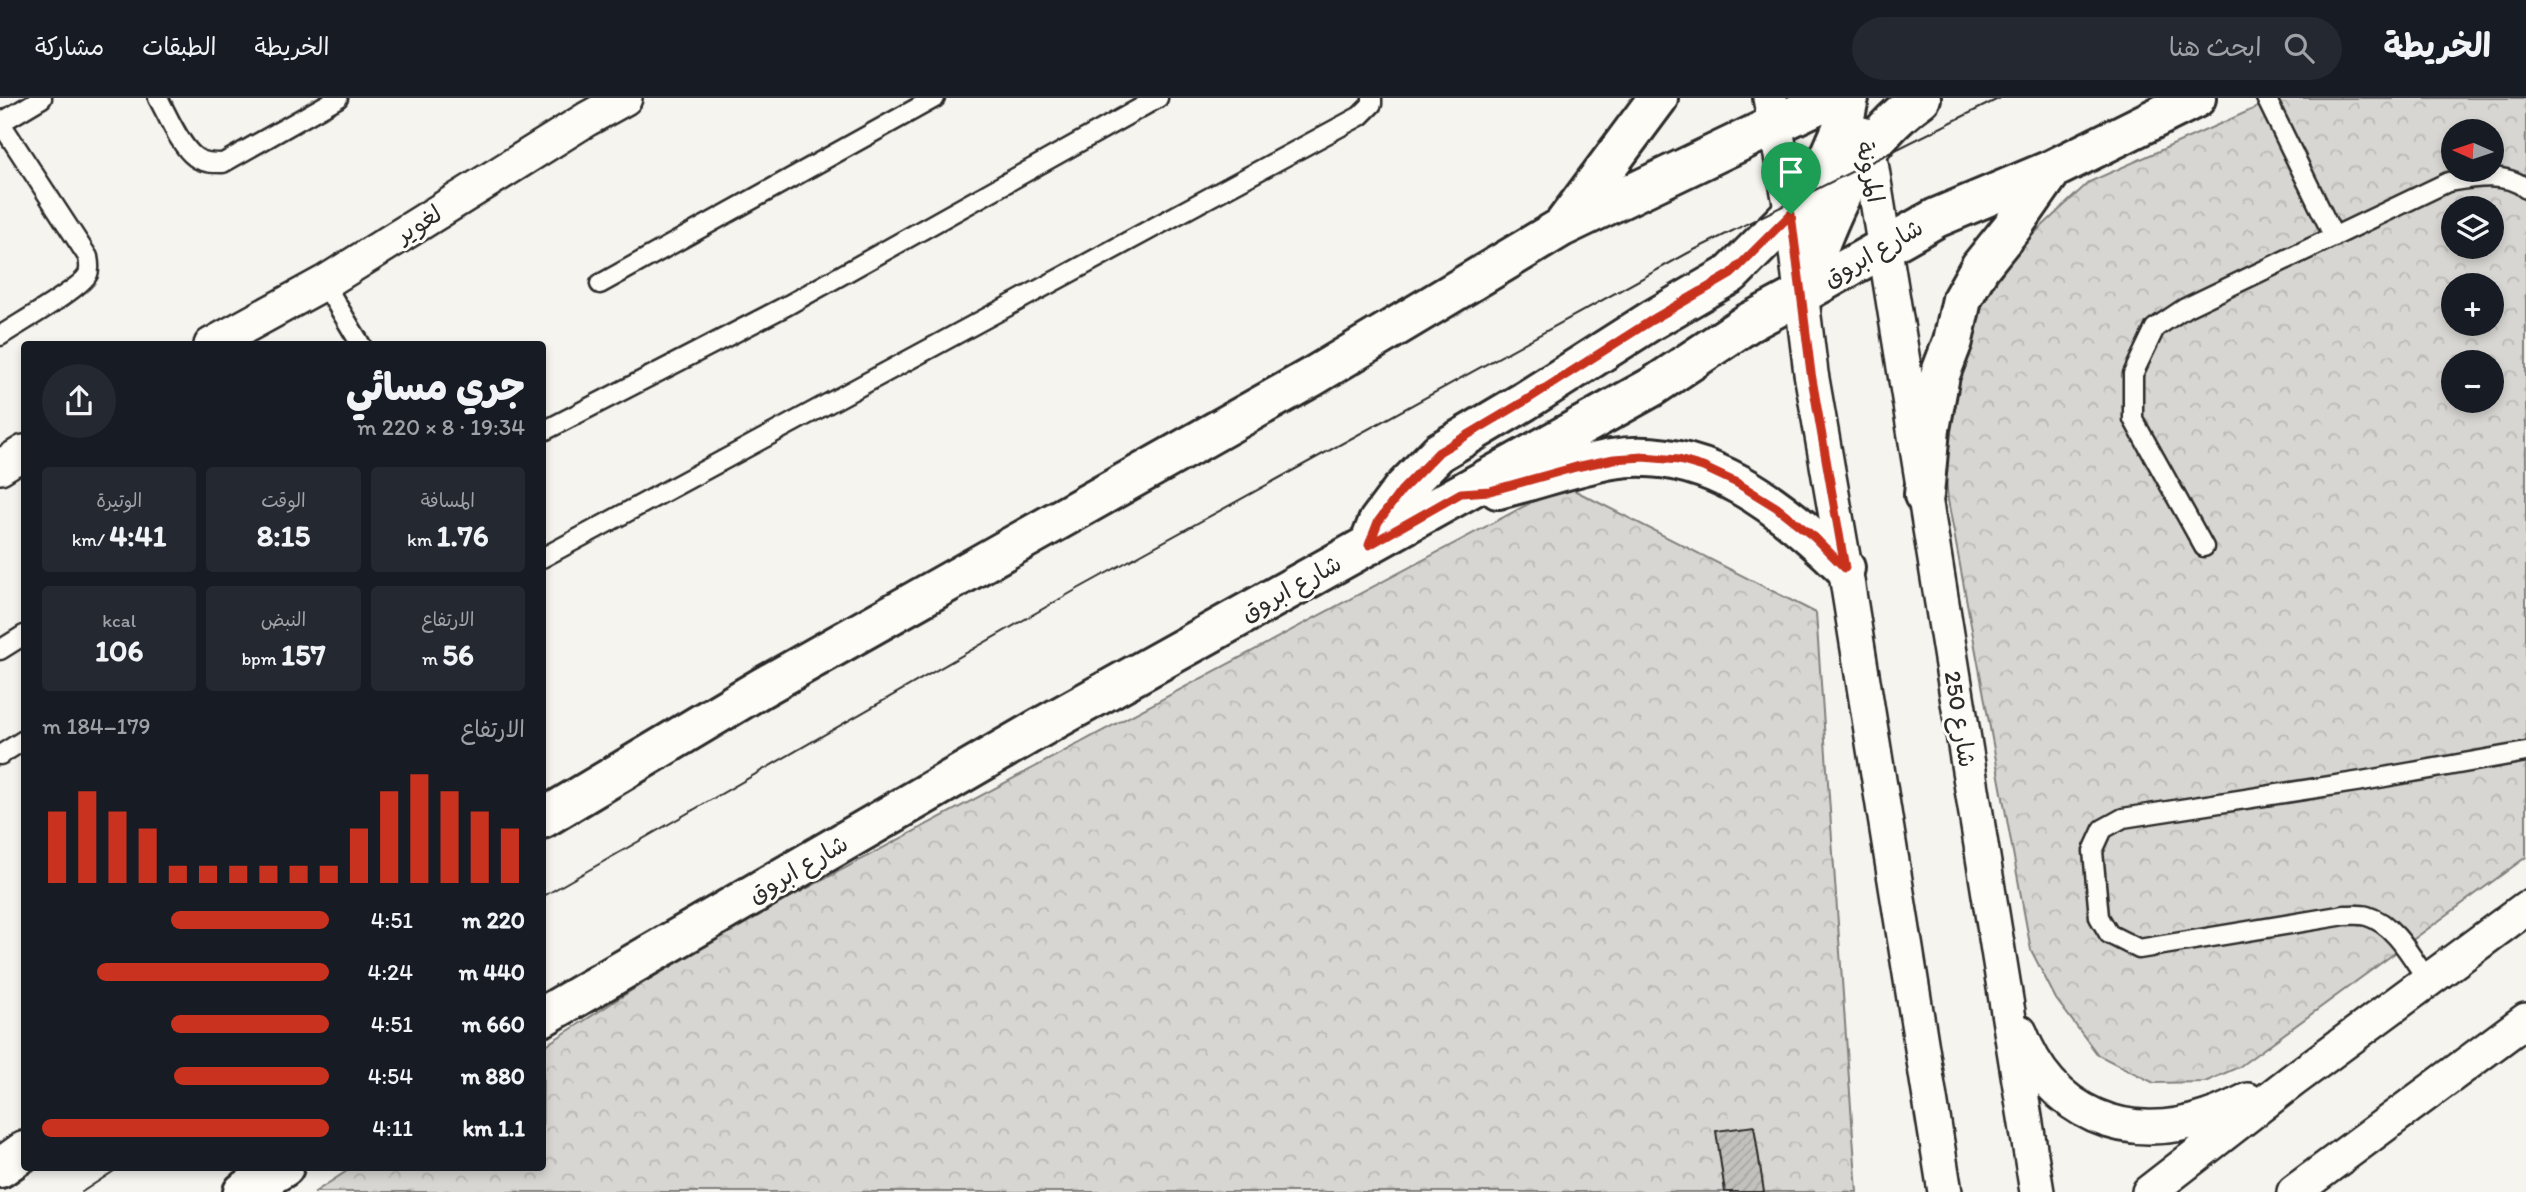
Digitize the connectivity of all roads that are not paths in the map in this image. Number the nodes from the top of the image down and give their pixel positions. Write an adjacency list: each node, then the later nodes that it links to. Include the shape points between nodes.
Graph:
1 (43, 98): 15 (lane)
2 (158, 98): 3 (lane, via 186,146 208,163 222,163)
3 (338, 98)
4 (625, 98): 23 (street, لغوير)
5 (935, 98): 24 (lane)
6 (1158, 98): 29 (lane, via 788,305)
7 (1371, 98): 36 (lane, via 1372,104 1360,116)
8 (1658, 98): 20 (street)
9 (1831, 98): 14 (street)
10 (1852, 98): 16 (street, المرونة); 19 (street, via 1827,163)
11 (1921, 98): 16 (street)
12 (2196, 98): 17 (street, شارع ابروق)
13 (2266, 98): 21 (lane)
14 (1772, 112): 19 (street); 20 (street)
15 (0, 122): 26 (lane, via 89,265 77,286)
16 (1867, 150): 22 (street, المرونة); 25 (street, via 1833,209)
17 (2053, 169): 22 (street, شارع ابروق, via 1936,218); 33 (street, via 1980,267 1962,299 1940,375)
18 (2526, 189): 21 (lane, via 2484,176 2448,181)
19 (1791, 214): 25 (street); 34 (street, via 1731,274 1439,452 1401,491 1378,522)
20 (1562, 227): 43 (street, via 1312,377 761,688)
21 (2334, 237): 35 (lane, via 2155,328 2133,374 2133,419)
22 (1883, 247): 25 (street, شارع ابروق); 33 (street, شارع 250)
23 (324, 283): 27 (street, لغوير); 28 (lane)
24 (600, 284)
25 (1800, 295): 32 (street, شارع ابروق, via 1748,323 1653,387); 37 (street)
26 (0, 336)
27 (218, 341)
28 (359, 341)
29 (546, 430)
30 (21, 454): 31 (street)
31 (0, 467)
32 (1461, 493): 34 (street, شارع ابروق); 37 (street, via 1490,491 1614,459 1679,460 1703,467 1776,507)
33 (1924, 495): 45 (street, شارع 250)
34 (1369, 545): 47 (street, شارع ابروق, via 1038,729)
35 (2204, 547)
36 (546, 556)
37 (1845, 568): 55 (street)
38 (21, 637): 39 (lane)
39 (0, 650)
40 (21, 742): 42 (lane)
41 (2526, 752): 46 (lane, via 2123,818 2104,829 2093,851 2099,917 2109,934 2139,949 2344,915 2366,916 2395,935)
42 (0, 755)
43 (546, 817)
44 (2526, 908): 46 (street)
45 (2001, 971): 49 (street, via 2021,1035 2037,1066 2057,1091 2108,1122 2138,1128 2207,1118); 56 (street, شارع 250)
46 (2427, 981): 49 (street)
47 (546, 1015)
48 (2526, 1020): 53 (street)
49 (2292, 1081): 57 (street)
50 (21, 1153): 51 (street)
51 (0, 1168)
52 (277, 1171): 54 (street)
53 (2304, 1186)
54 (243, 1192)
55 (1945, 1192)
56 (2037, 1192)
57 (2149, 1192)

